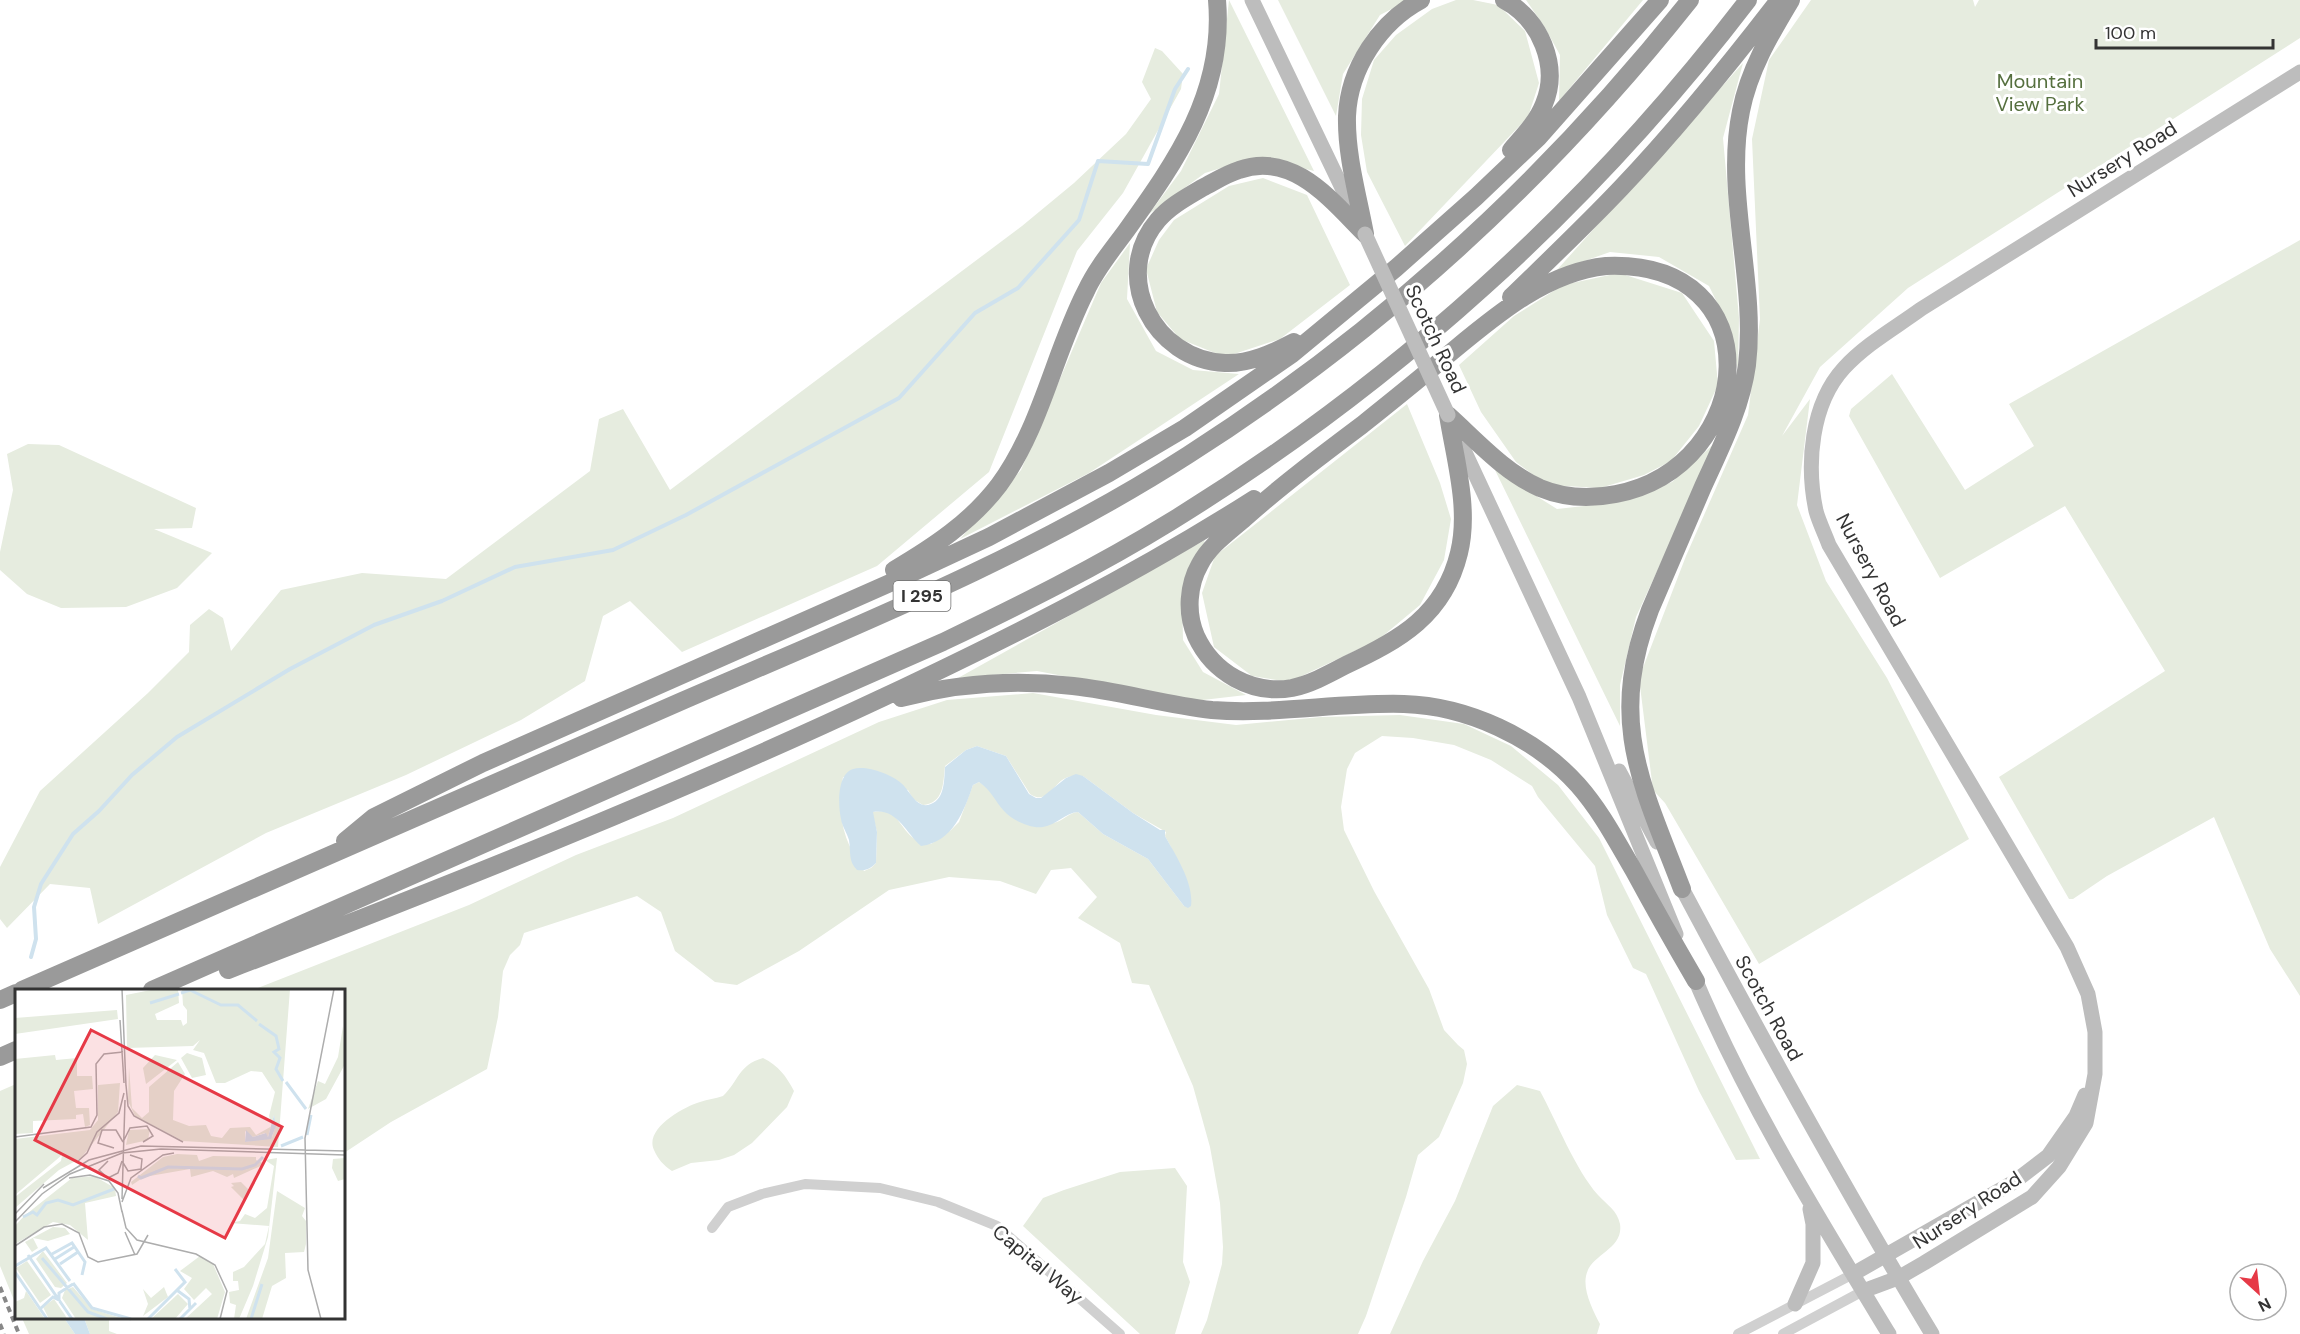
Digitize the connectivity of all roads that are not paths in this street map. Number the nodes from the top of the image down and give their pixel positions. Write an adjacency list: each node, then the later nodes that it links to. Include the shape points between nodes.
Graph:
1 (1217, 0): 17 (highway, via 1213,64 1198,117 1173,163 1085,291 1027,434 1000,483 971,516 927,550 866,587)
2 (1252, 0): 11 (main road, Scotch Road)
3 (1421, 0): 11 (highway, via 1393,20 1375,40 1361,64 1350,96 1348,141)
4 (1504, 0): 12 (highway, via 1526,17 1542,41 1549,69 1548,92 1535,121 1485,182)
5 (1660, 0): 12 (highway, via 1538,138)
6 (1690, 0): 20 (highway, I 295, via 1571,140 1467,242 1318,365 1187,456 1049,534 892,610)
7 (1748, 0): 24 (highway, I 295, via 1623,150 1486,286 1314,425 1168,524 944,642)
8 (1779, 0): 14 (highway, via 1704,95 1622,187)
9 (1791, 0): 21 (highway, via 1755,64 1739,123 1736,164 1749,320 1744,380 1727,434 1650,610 1631,677 1629,708 1634,752 1642,784)
10 (2300, 72): 28 (main road, Nursery Road, via 1921,309 1864,349 1843,369 1824,399 1813,437 1811,477 1816,513 1829,545 2067,947 2088,994 2095,1032)
11 (1365, 234): 13 (highway, via 1306,178 1275,167 1253,166 1236,170 1167,211 1148,234 1138,261 1140,295 1155,327 1183,352 1212,362 1236,363 1263,357 1308,334); 15 (main road, Scotch Road, bridge)
12 (1422, 245): 13 (highway)
13 (1352, 304): 17 (highway, via 1259,378 1100,478 989,537)
14 (1476, 332): 15 (highway, via 1570,273 1615,266 1657,271 1692,289 1717,319 1728,353 1724,395 1706,434 1679,464 1648,484 1597,497 1565,495 1532,484 1502,464); 16 (highway)
15 (1448, 415): 16 (highway, via 1463,529 1453,572 1431,609 1395,641 1307,683 1280,689 1246,684 1217,666 1197,639 1190,614 1193,578 1215,544); 18 (main road, Scotch Road)
16 (1333, 447): 19 (highway, via 1126,576 1003,641)
17 (735, 650): 20 (highway, via 437,784 374,817)
18 (1579, 697): 21 (main road, Scotch Road); 22 (main road, Scotch Road)
19 (840, 718): 22 (highway, via 940,689 1023,682 1076,686 1225,711 1389,704 1455,712 1519,739 1576,783 1605,822); 25 (highway, via 455,883)
20 (327, 855): 23 (highway, I 295)
21 (1682, 889): 31 (main road, Scotch Road)
22 (1696, 981): 29 (main road, Scotch Road, via 1754,1102)
23 (24, 989)
24 (154, 989)
25 (177, 989)
26 (15, 993): 27 (highway)
27 (0, 1000)
28 (2095, 1074): 31 (main road, Nursery Road, via 2076,1116 2049,1156 2014,1182); 33 (main road, Nursery Road, via 2086,1123 2059,1167 2032,1197)
29 (1808, 1197): 32 (main road, Scotch Road); 35 (main road, via 1813,1263)
30 (712, 1228): 36 (street, Capital Way, via 728,1207 805,1184 880,1188 938,1202 997,1226)
31 (1884, 1255): 32 (main road, Nursery Road); 33 (main road, Scotch Road)
32 (1854, 1274): 34 (main road, Scotch Road); 35 (street)
33 (1898, 1278): 34 (main road, Nursery Road); 40 (main road, Scotch Road)
34 (1863, 1291): 38 (street); 39 (main road, Scotch Road)
35 (1795, 1304): 37 (street)
36 (1120, 1334)
37 (1738, 1334)
38 (1783, 1334)
39 (1889, 1334)
40 (1932, 1334)

